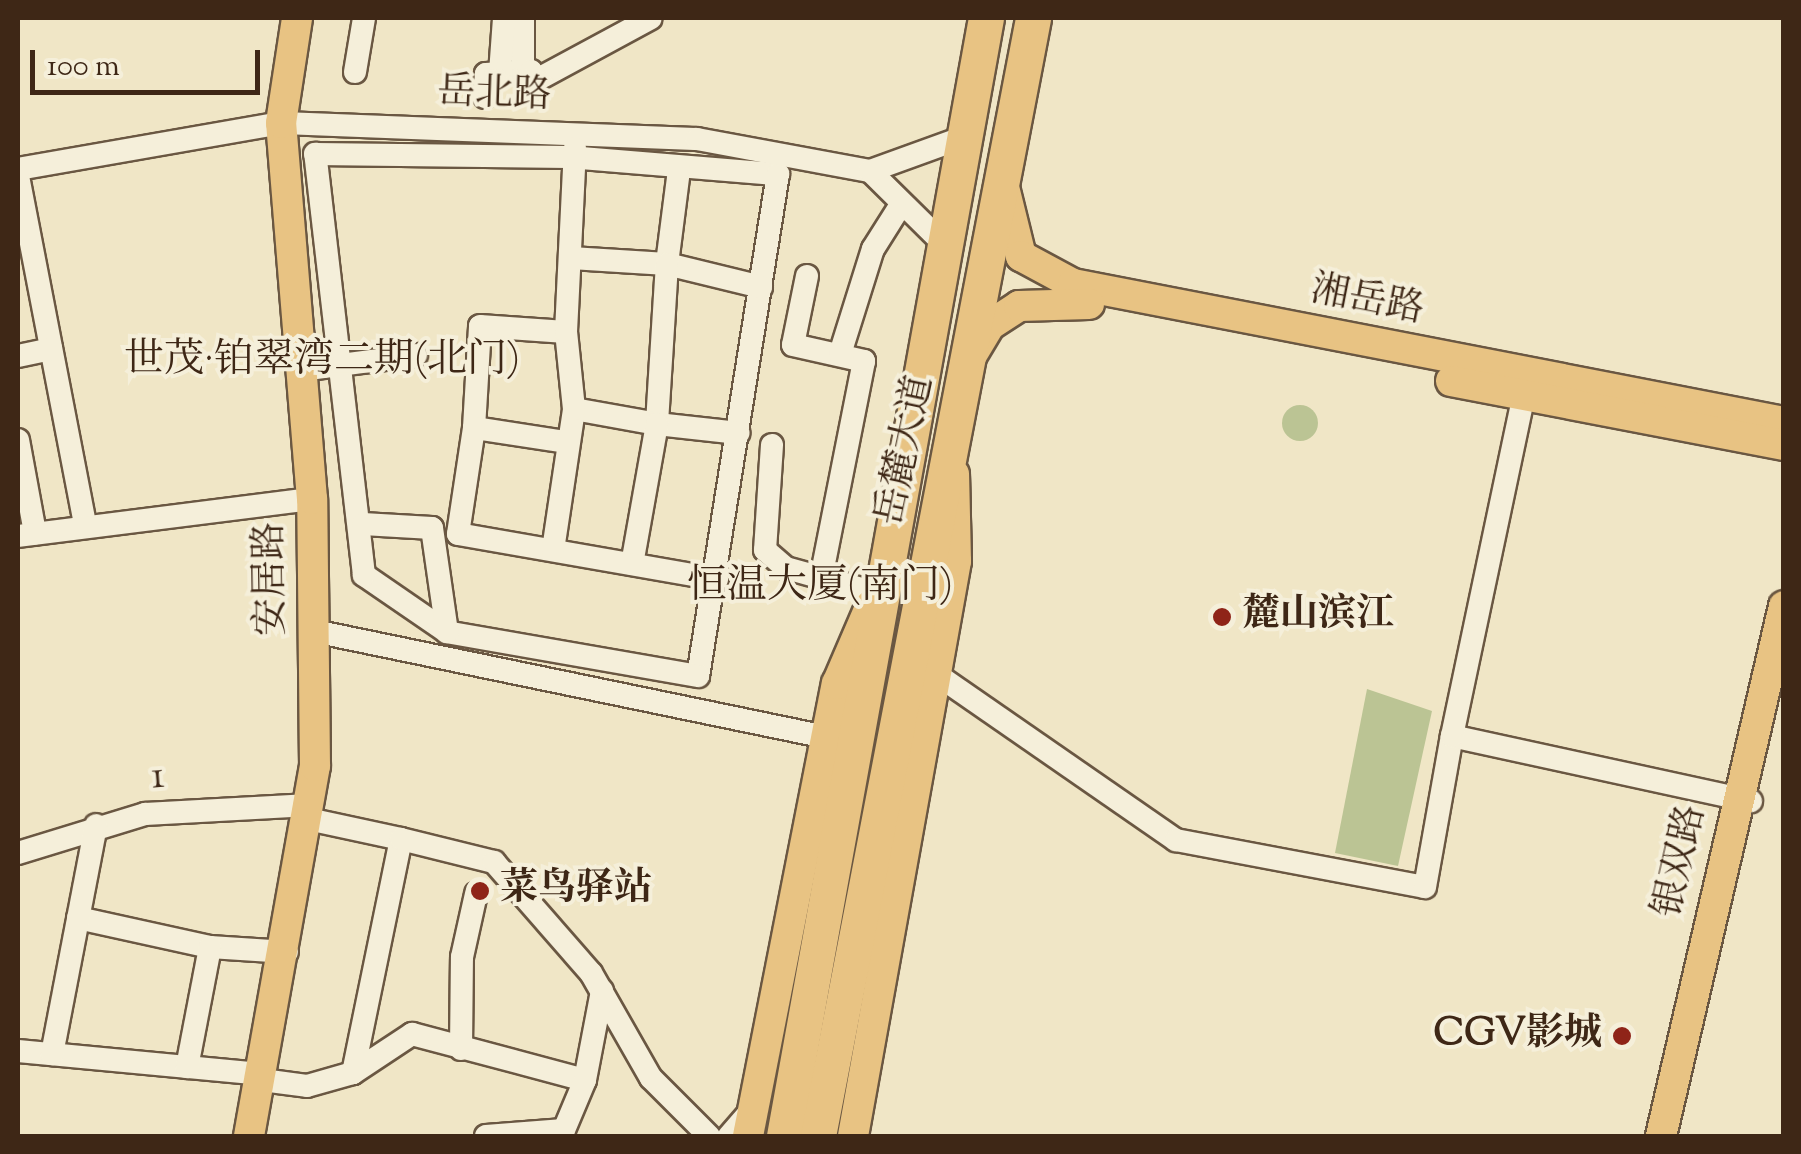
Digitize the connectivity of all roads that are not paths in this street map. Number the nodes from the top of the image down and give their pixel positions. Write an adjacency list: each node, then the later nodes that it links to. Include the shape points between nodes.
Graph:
1 (297, 18): 11 (main road, 安居路)
2 (364, 18): 8 (street)
3 (504, 18): 9 (street)
4 (523, 18): 9 (street)
5 (651, 18): 9 (street, via 531,82)
6 (986, 18): 13 (highway, 岳麓大道)
7 (1033, 18): 18 (highway, 岳麓大道)
8 (355, 72)
9 (512, 72): 10 (street, via 486,74)
10 (485, 97)
11 (281, 123): 12 (street, 岳北路); 17 (street, 岳北路); 32 (main road, 安居路)
12 (582, 135): 14 (street); 16 (street, 岳北路, via 697,139)
13 (961, 138): 16 (street); 20 (highway, 岳麓大道)
14 (569, 157): 15 (street); 21 (street); 31 (street, via 315,154)
15 (679, 170): 22 (street); 24 (street, via 778,174)
16 (870, 172): 20 (street)
17 (18, 173): 26 (street)
18 (1005, 178): 30 (highway, 岳麓大道); 35 (main road, 湘岳路, via 1014,244 1054,278)
19 (897, 212): 27 (street, via 873,249)
20 (940, 240): 49 (highway, 岳麓大道)
21 (571, 258): 22 (street); 25 (street)
22 (667, 264): 24 (street); 36 (street)
23 (808, 276): 27 (street, via 793,345)
24 (762, 287): 38 (street)
25 (566, 332): 34 (street); 37 (street, via 480,326)
26 (51, 349): 29 (street); 45 (street)
27 (840, 354): 52 (street, via 864,361)
28 (416, 355): 31 (street)
29 (18, 356)
30 (969, 360): 33 (main road, 湘岳路, via 1004,313 1063,300); 39 (highway, 岳麓大道)
31 (339, 364): 32 (street); 56 (street, via 364,575)
32 (302, 370): 44 (main road, 安居路)
33 (1524, 395): 43 (main road, 湘岳路); 60 (street)
34 (574, 409): 36 (street); 41 (street)
35 (1784, 422)
36 (657, 424): 38 (street); 50 (street)
37 (474, 428): 41 (street); 48 (street, via 458,534)
38 (739, 433): 51 (street)
39 (954, 437): 58 (main road, via 956,561); 59 (highway, 岳麓大道)
40 (18, 440): 47 (street)
41 (566, 442): 48 (street)
42 (772, 445): 52 (street, via 765,550 786,568)
43 (1784, 445)
44 (312, 499): 45 (street); 55 (main road, 安居路)
45 (85, 524): 47 (street)
46 (363, 524): 56 (street, via 432,528)
47 (26, 534)
48 (554, 550): 50 (street)
49 (892, 556): 53 (main road); 59 (highway, 岳麓大道)
50 (632, 564): 51 (street)
51 (717, 578): 56 (street, via 698,676)
52 (821, 578): 53 (street)
53 (876, 593): 61 (main road, via 837,684)
54 (1784, 606): 62 (main road, 银双路)
55 (314, 632): 61 (street); 63 (main road, 安居路)
56 (447, 632)
57 (1784, 661): 62 (main road, 银双路)
58 (936, 674): 60 (street, via 1176,840 1424,887); 87 (main road)
59 (884, 682): 85 (highway, 岳麓大道); 86 (highway, 岳麓大道)
60 (1452, 736): 62 (street)
61 (826, 737): 79 (main road)
62 (1744, 799): 88 (main road, 银双路); 89 (main road, 银双路)
63 (309, 812): 64 (street, 1, via 145,814); 65 (street, 1); 70 (main road, 安居路)
64 (96, 826): 66 (street, 1); 68 (street)
65 (401, 839): 71 (street, 1, via 494,862); 76 (street)
66 (18, 853)
67 (476, 894): 72 (street, via 462,957)
68 (78, 918): 69 (street); 74 (street)
69 (210, 947): 70 (street); 75 (street)
70 (287, 952): 77 (main road, 安居路)
71 (602, 991): 78 (street); 83 (street, 1, via 651,1078)
72 (461, 1049): 76 (street, via 412,1034); 78 (street)
73 (18, 1051): 74 (street)
74 (52, 1054): 75 (street)
75 (187, 1067): 77 (street)
76 (353, 1072): 77 (street, via 307,1086)
77 (262, 1077): 81 (main road, 安居路)
78 (585, 1080): 80 (street)
79 (751, 1122): 84 (street)
80 (564, 1133): 82 (street)
81 (250, 1136)
82 (486, 1136)
83 (709, 1136)
84 (729, 1136)
85 (784, 1136)
86 (818, 1136)
87 (853, 1136)
88 (1661, 1136)
89 (1675, 1136)

